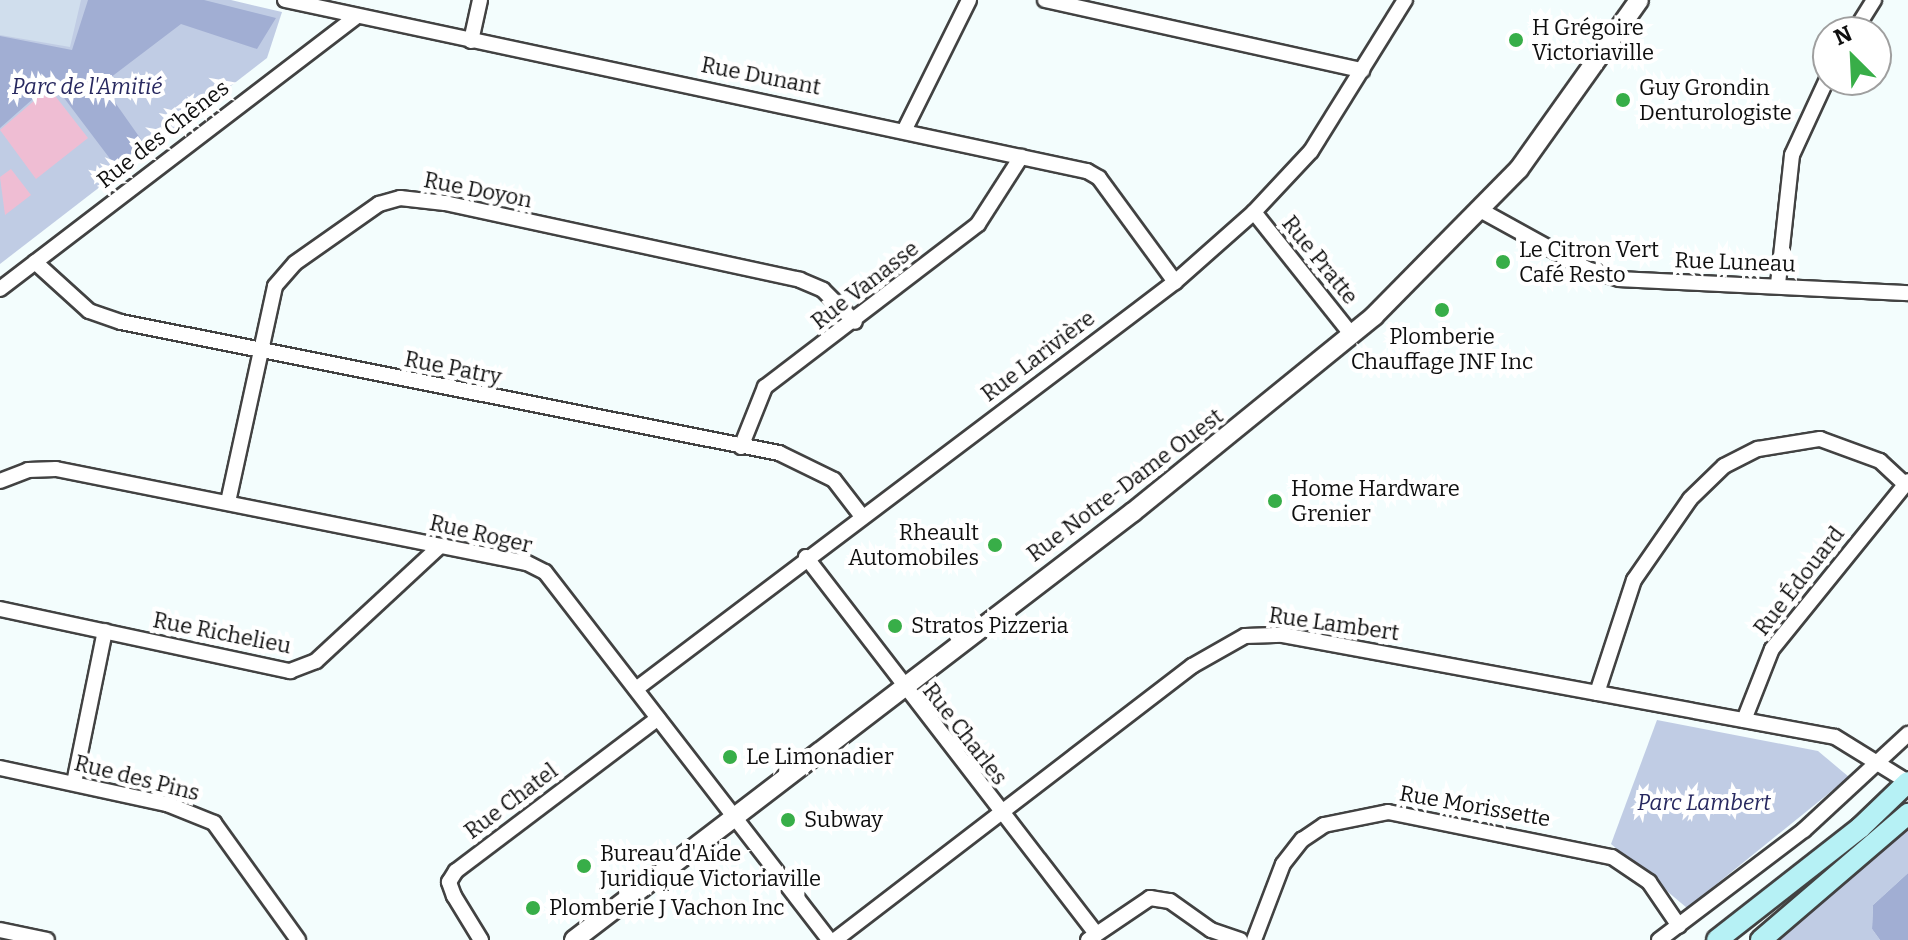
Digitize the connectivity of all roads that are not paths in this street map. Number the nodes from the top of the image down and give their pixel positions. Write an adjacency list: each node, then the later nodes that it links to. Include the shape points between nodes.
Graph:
1 (285, 0): 7 (street, Rue Dunant)
2 (480, 0): 8 (street)
3 (969, 0): 11 (street)
4 (1045, 0): 9 (street)
5 (1405, 0): 9 (street, Rue Larivière)
6 (1639, 0): 13 (street, Rue Notre-Dame Ouest, via 1558,119)
7 (356, 17): 8 (street, Rue Dunant); 15 (street, Rue des Chênes)
8 (471, 41): 11 (street, Rue Dunant)
9 (1362, 70): 14 (street, Rue Larivière, via 1311,151)
10 (1819, 96): 17 (street, via 1792,155)
11 (906, 127): 12 (street, Rue Dunant)
12 (1021, 157): 16 (street, Rue Dunant, via 1099,178); 20 (street, Rue Vanasse, via 978,224)
13 (1482, 211): 17 (street, Rue Luneau, via 1587,269 1620,279); 21 (street, Rue Notre-Dame Ouest)
14 (1254, 212): 16 (street, Rue Larivière); 21 (street, Rue Pratte)
15 (35, 262): 18 (street, Rue des Chênes); 22 (street, Rue Patry, via 103,318)
16 (1175, 282): 27 (street, Rue Larivière)
17 (1778, 284): 19 (street, Rue Luneau)
18 (0, 289)
19 (1908, 293)
20 (855, 322): 22 (street, Rue Doyon, via 823,290 800,280 400,198 362,214 284,273); 23 (street, Rue Vanasse, via 765,387)
21 (1352, 335): 32 (street, Rue Notre-Dame Ouest, via 1133,512)
22 (258, 351): 23 (street, Rue Patry); 26 (street, Rue Doyon)
23 (741, 447): 27 (street, Rue Patry, via 806,462 834,480)
24 (0, 481): 26 (street, Rue Roger, via 42,468)
25 (1907, 483): 34 (street, via 1880,461 1820,439 1758,449 1724,466 1690,499 1634,580); 36 (street, Rue Édouard, via 1772,649)
26 (228, 502): 28 (street, Rue Roger)
27 (861, 515): 29 (street, Rue Larivière)
28 (440, 546): 31 (street, Rue Richelieu, via 421,570 301,670 270,669); 33 (street, Rue Roger, via 545,572)
29 (806, 557): 32 (street, Rue Charles); 33 (street, Rue Larivière)
30 (0, 609): 31 (street, Rue Richelieu)
31 (105, 631): 41 (street)
32 (900, 686): 42 (street, Rue Charles); 44 (street, Rue Notre-Dame Ouest)
33 (636, 689): 35 (street, Rue Roger)
34 (1597, 693): 36 (street, Rue Lambert); 42 (street, Rue Lambert, via 1283,635 1245,636 1192,666)
35 (658, 718): 44 (street, Rue Roger); 51 (street, Rue Chatel, via 456,871 449,882 454,896)
36 (1744, 720): 38 (street, Rue Lambert, via 1835,737)
37 (1908, 734): 38 (street)
38 (1882, 761): 40 (street, Rue Lambert); 46 (street)
39 (0, 768): 41 (street, Rue des Pins)
40 (1908, 782): 58 (main road, via 1860,828)
41 (74, 783): 50 (street, Rue des Pins, via 167,804 214,823)
42 (999, 813): 48 (street, Rue Charles); 54 (street, Rue Lambert)
43 (1908, 814): 59 (main road)
44 (735, 816): 45 (street, Rue Notre-Dame Ouest); 54 (street, Rue Roger)
45 (623, 901): 52 (street, Rue Notre-Dame Ouest); 53 (street)
46 (1679, 926): 56 (street, Rue Morissette, via 1649,882 1612,857 1388,812 1324,825 1302,840 1283,864); 57 (street)
47 (0, 930): 49 (street)
48 (1092, 937): 55 (street, via 1150,898 1170,901 1211,930)
49 (47, 940)
50 (298, 940)
51 (481, 940)
52 (574, 940)
53 (595, 940)
54 (832, 940)
55 (1240, 940)
56 (1254, 940)
57 (1659, 940)
58 (1717, 940)
59 (1761, 940)

